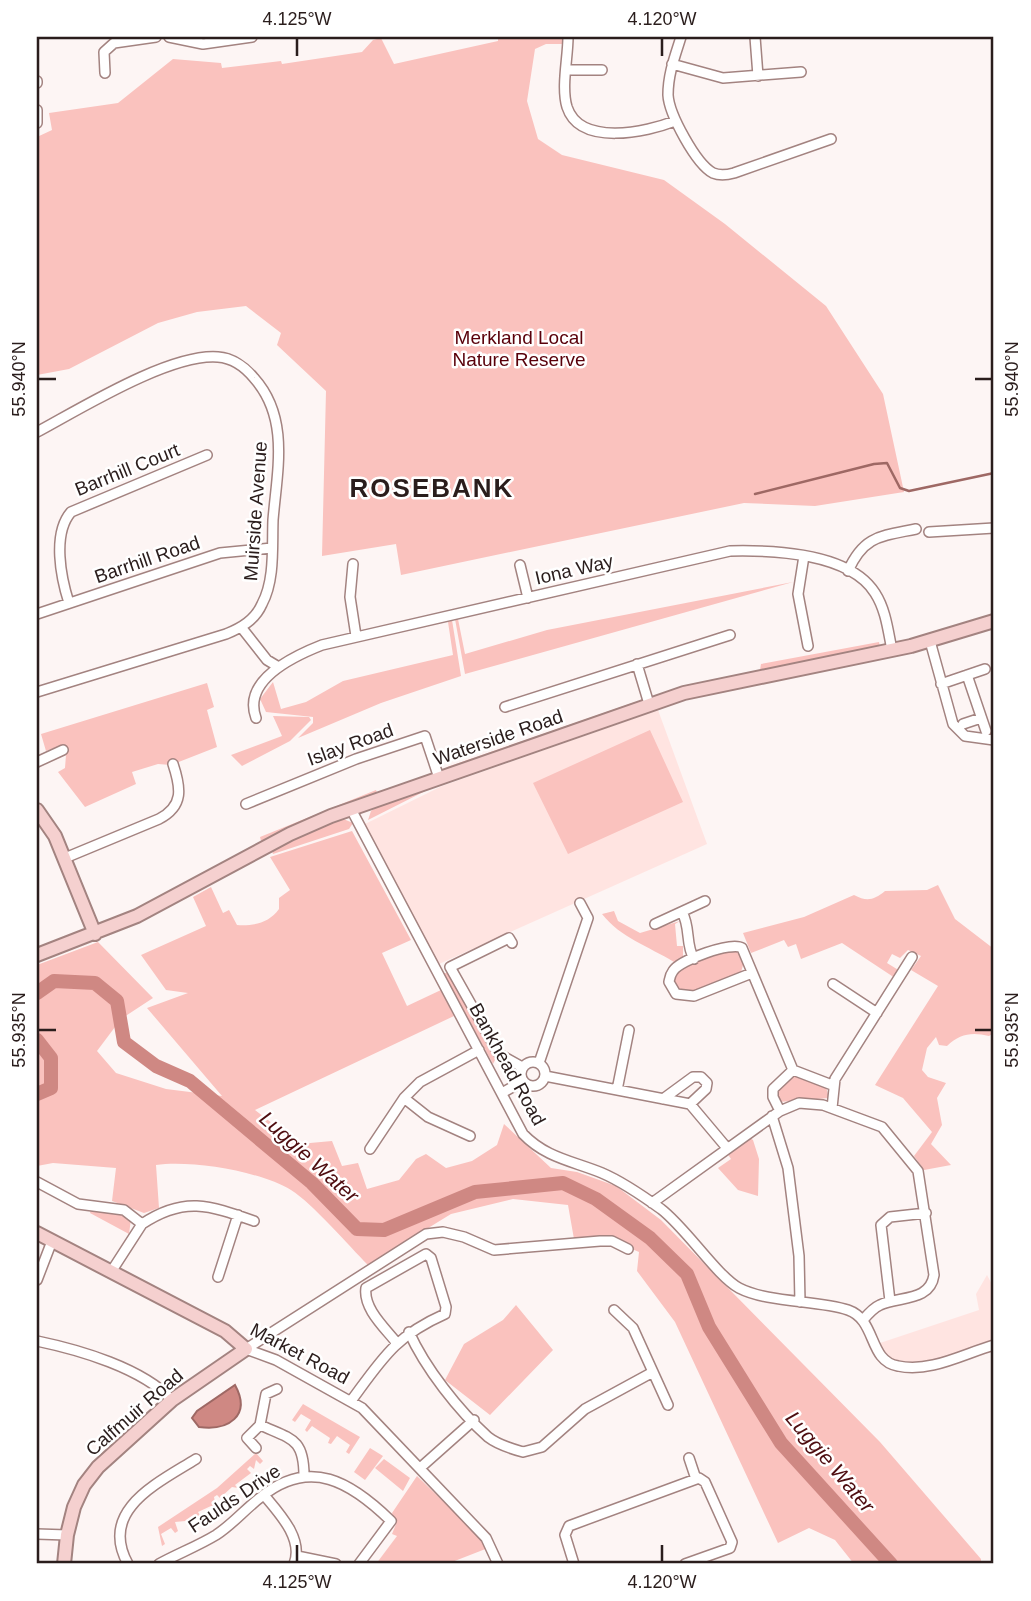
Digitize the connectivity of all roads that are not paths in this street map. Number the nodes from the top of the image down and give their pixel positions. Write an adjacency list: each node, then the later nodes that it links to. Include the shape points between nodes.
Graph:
1 (156, 37): 11 (street, via 110,45 104,52)
2 (169, 37): 3 (street, via 203,44)
3 (252, 37)
4 (568, 37): 8 (street)
5 (681, 37): 7 (street)
6 (755, 37): 12 (street)
7 (672, 64): 12 (street, via 723,79); 14 (street, via 668,92)
8 (567, 70): 9 (street); 14 (street, via 567,106 586,128 603,132 650,129)
9 (602, 70)
10 (801, 72): 12 (street)
11 (105, 73)
12 (758, 76)
13 (37, 110): 15 (street)
14 (675, 121): 16 (street, via 702,162 720,175)
15 (37, 122)
16 (831, 139)
17 (37, 432): 22 (street, Muirside Avenue, via 155,372 194,359 229,359 257,380 277,421)
18 (207, 455): 28 (street, Barrhill Court, via 71,512 62,525 60,543)
19 (994, 528): 21 (street)
20 (916, 529): 26 (street, via 871,540)
21 (929, 532)
22 (272, 548): 28 (street, Barrhill Road, via 220,553); 31 (street, Muirside Avenue, via 265,598)
23 (804, 556): 26 (street, Iona Way); 27 (street, Iona Way, via 770,551 718,553); 35 (street, via 798,594)
24 (353, 564): 33 (street, via 350,597)
25 (520, 565): 27 (street)
26 (848, 570): 36 (street, Iona Way, via 875,593)
27 (528, 598): 33 (street, Iona Way)
28 (69, 603): 29 (street, Barrhill Road)
29 (37, 614)
30 (994, 621): 34 (main road, Waterside Road)
31 (241, 627): 38 (street); 42 (street)
32 (730, 635): 37 (street)
33 (356, 636): 38 (street, Iona Way, via 322,645)
34 (930, 641): 36 (main road, Waterside Road); 41 (street)
35 (807, 646)
36 (892, 650): 43 (main road, Waterside Road, via 716,685)
37 (637, 664): 43 (street); 44 (street)
38 (277, 666): 45 (street, Iona Way, via 256,693 252,704)
39 (985, 669): 40 (street)
40 (967, 675): 41 (street); 46 (street)
41 (942, 684): 49 (street, via 957,729 965,736)
42 (37, 692)
43 (649, 704): 53 (main road, Waterside Road)
44 (505, 707)
45 (256, 718)
46 (981, 718): 47 (street); 48 (street)
47 (963, 724)
48 (986, 731)
49 (994, 740)
50 (59, 756): 51 (street)
51 (37, 762)
52 (173, 764): 57 (street, via 180,792 173,810)
53 (439, 778): 54 (street, Islay Road, via 425,736); 55 (main road, Waterside Road)
54 (246, 804)
55 (351, 809): 62 (main road, Waterside Road, via 290,834); 71 (street, Bankhead Road)
56 (37, 810): 57 (main road)
57 (65, 858): 62 (main road)
58 (705, 901): 60 (street)
59 (580, 903): 72 (street, via 588,918)
60 (682, 912): 61 (street); 66 (street)
61 (655, 924)
62 (95, 934): 64 (main road, Waterside Road)
63 (512, 943): 73 (street, via 509,938 450,967 499,1054)
64 (37, 955)
65 (912, 957): 69 (street)
66 (694, 959): 67 (street, via 729,944 738,945); 67 (street, via 673,969 670,977 674,991 684,997)
67 (752, 973): 74 (street)
68 (833, 984): 69 (street)
69 (877, 1013): 77 (street)
70 (629, 1030): 78 (street)
71 (479, 1050): 79 (street, Bankhead Road); 80 (street, via 430,1074)
72 (539, 1063): 73 (street); 75 (street)
73 (523, 1068): 76 (street)
74 (793, 1070): 77 (street); 84 (street, via 773,1089)
75 (545, 1076): 76 (street, via 538,1086); 78 (street)
76 (523, 1081): 79 (street)
77 (832, 1085): 83 (street)
78 (617, 1090): 81 (street)
79 (502, 1093): 89 (street, Bankhead Road, via 523,1134 535,1146 614,1179)
80 (404, 1098): 85 (street, via 428,1117); 87 (street)
81 (663, 1099): 82 (street); 82 (street, via 693,1077 701,1077 706,1089)
82 (690, 1104): 86 (street)
83 (832, 1108): 84 (street, via 799,1102); 90 (street, via 884,1129 920,1174)
84 (776, 1114): 86 (street); 101 (street, via 788,1168)
85 (470, 1136)
86 (727, 1148): 89 (street)
87 (370, 1149)
88 (37, 1182): 93 (street, via 78,1204 124,1210)
89 (652, 1203): 101 (street, Bankhead Road, via 734,1285)
90 (926, 1213): 100 (street, via 933,1282 922,1294); 100 (street, via 890,1217 881,1225)
91 (238, 1215): 92 (street); 93 (street, via 192,1205 167,1209); 98 (street)
92 (254, 1221)
93 (142, 1224): 97 (street)
94 (37, 1233): 95 (main road, Market Road)
95 (52, 1241): 97 (main road, Market Road); 99 (street)
96 (628, 1249): 110 (street, via 600,1241 494,1250 443,1232 426,1234)
97 (111, 1272): 110 (main road, Market Road, via 225,1331)
98 (218, 1277)
99 (37, 1280)
100 (890, 1301): 103 (street)
101 (800, 1302): 103 (street, Bankhead Road, via 851,1311)
102 (614, 1310): 105 (street)
103 (863, 1320): 109 (street, via 881,1358 897,1366 923,1369)
104 (644, 1321): 105 (street)
105 (633, 1328): 111 (street)
106 (409, 1332): 108 (street); 108 (street, via 445,1314 431,1258 426,1254 366,1288 370,1309); 116 (street, via 434,1376)
107 (37, 1341): 113 (street, via 148,1378)
108 (396, 1342): 114 (street)
109 (994, 1345)
110 (246, 1349): 113 (main road, Calfmuir Road); 114 (street, Market Road)
111 (653, 1372): 115 (street); 116 (street, via 585,1409 533,1451 523,1452 490,1438)
112 (277, 1388): 117 (street, via 266,1394)
113 (172, 1400): 126 (main road, Calfmuir Road, via 87,1480)
114 (351, 1401): 121 (street, Market Road)
115 (668, 1405)
116 (474, 1420): 121 (street)
117 (260, 1425): 118 (street, via 247,1438); 122 (street, via 297,1443 304,1455)
118 (256, 1448)
119 (689, 1458): 123 (street)
120 (196, 1459): 129 (street, via 125,1511 120,1536)
121 (420, 1468): 133 (street, Market Road, via 486,1538)
122 (304, 1476): 124 (street, Faulds Drive, via 279,1484); 132 (street, Faulds Drive, via 349,1487 391,1521)
123 (696, 1479): 134 (street, via 569,1526 565,1535); 135 (street, via 705,1482 732,1542 730,1548)
124 (264, 1495): 127 (street, via 284,1517); 130 (street, Faulds Drive, via 215,1536)
125 (37, 1534): 126 (street)
126 (66, 1535): 128 (main road, Calfmuir Road)
127 (296, 1560): 131 (street)
128 (64, 1564)
129 (128, 1564)
130 (159, 1564)
131 (336, 1564)
132 (359, 1564)
133 (498, 1564)
134 (574, 1564)
135 (685, 1564)

